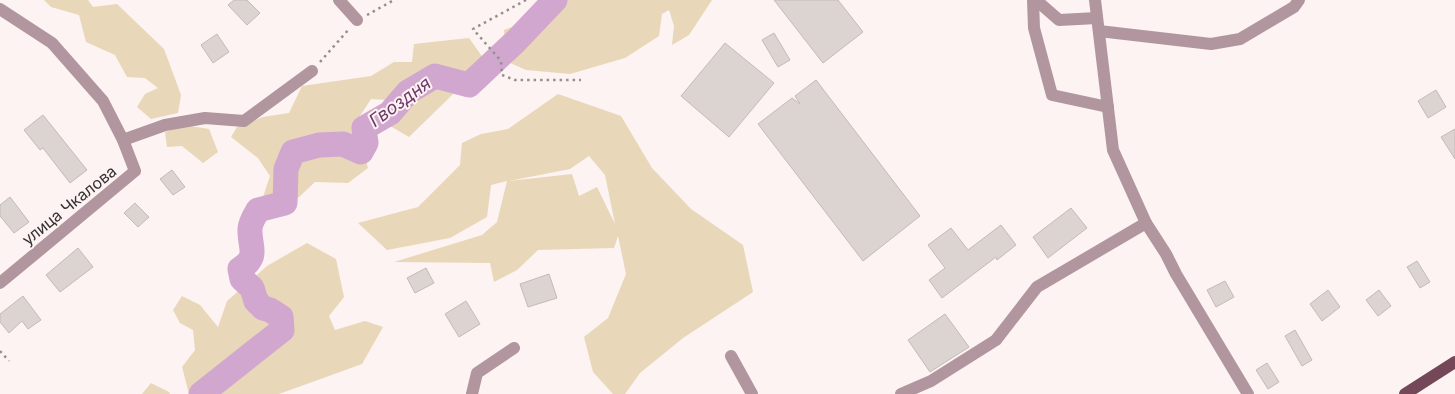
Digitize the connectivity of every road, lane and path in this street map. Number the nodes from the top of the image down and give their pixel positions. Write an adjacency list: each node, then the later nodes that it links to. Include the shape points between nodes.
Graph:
1 (339, 0): 8 (street)
2 (526, 0): 11 (path, via 473,29 501,61 502,75 515,80)
3 (1034, 0): 7 (street, via 1059,20); 12 (street, via 1034,28 1052,95)
4 (1095, 0): 7 (street)
5 (1299, 0): 9 (street, via 1294,7 1240,39 1211,44)
6 (0, 9): 13 (street, via 52,44 103,101)
7 (1097, 18): 9 (street)
8 (357, 20)
9 (1098, 31): 12 (street)
10 (312, 71): 13 (street, via 244,121 205,118 165,125)
11 (581, 80)
12 (1108, 107): 14 (street, via 1113,150)
13 (123, 140): 15 (street, улица Чкалова, via 135,171)
14 (1146, 223): 23 (street, via 1037,287 996,340 931,381); 24 (street)
15 (0, 283)
16 (514, 348): 21 (street, via 477,373)
17 (0, 351): 19 (path)
18 (731, 356): 22 (street)
19 (9, 361)
20 (1455, 362): 25 (main road)
21 (472, 394)
22 (752, 394)
23 (902, 394)
24 (1248, 394)
25 (1405, 394)

